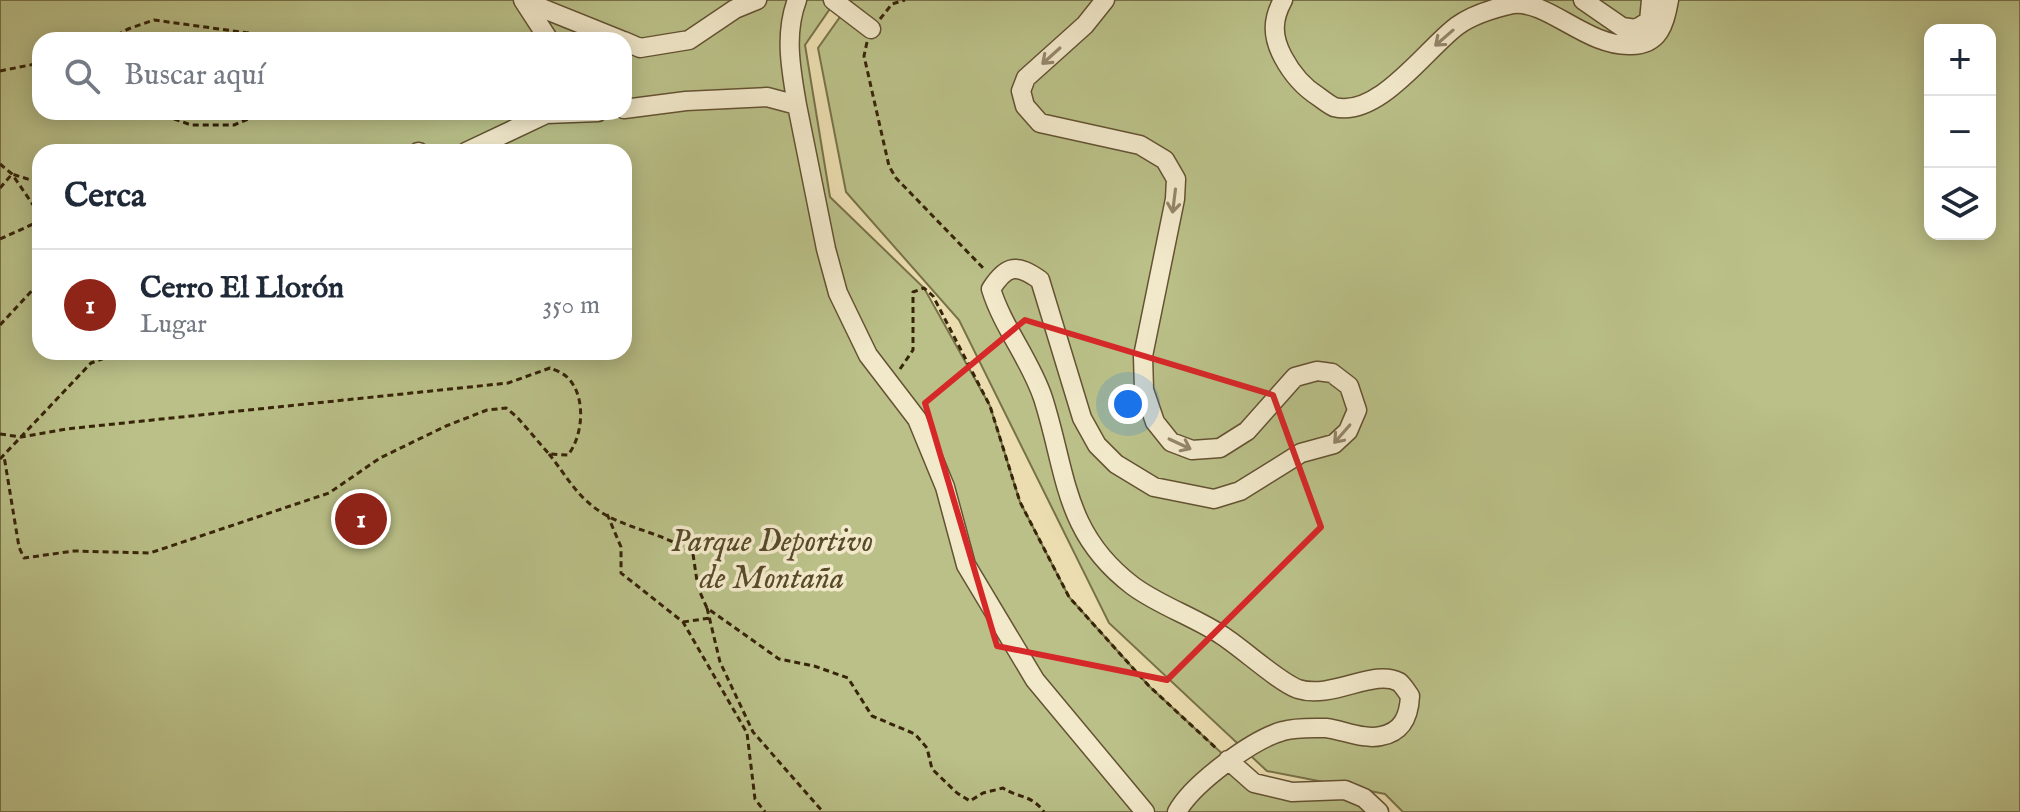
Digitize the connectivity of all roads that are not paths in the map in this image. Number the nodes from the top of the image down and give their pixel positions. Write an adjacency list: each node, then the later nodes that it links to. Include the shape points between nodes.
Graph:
1 (524, 0): 11 (street); 12 (street)
2 (757, 0): 14 (street, via 689,40)
3 (797, 0): 15 (street, via 790,20)
4 (833, 0): 10 (street)
5 (1105, 0): 19 (street, one-way to 19, via 1026,78 1021,91 1025,106 1040,123 1140,145 1165,160 1176,179 1143,356 1144,390 1155,422 1171,442 1192,450 1220,448 1247,431 1295,377 1317,371 1332,373 1349,386 1357,410 1348,431 1334,444 1301,453 1240,491 1214,499 1154,487 1116,464 1097,445 1082,418 1040,280 1025,269 1010,268 991,289 1043,398 1069,502 1095,550 1133,586 1222,635 1295,688 1341,689 1379,677 1400,683 1410,696 1409,714 1397,731 1378,738 1328,728 1281,731)
6 (1283, 0): 13 (street, one-way to 6, via 1617,46 1534,6 1516,3 1461,23 1397,85 1362,105 1335,107 1296,78 1282,55 1273,24)
7 (1583, 0): 13 (street)
8 (1651, 0): 13 (street, via 1649,21)
9 (1669, 0): 13 (street, via 1662,31)
10 (871, 29)
11 (544, 32)
12 (600, 32)
13 (1639, 37)
14 (632, 45)
15 (797, 105): 16 (street, via 767,97); 20 (street, via 838,293 868,355 917,419 945,487 966,565 1035,680)
16 (632, 108)
17 (533, 120): 18 (street)
18 (483, 144)
19 (1228, 760): 21 (street); 22 (street, via 1254,783 1292,792 1345,790)
20 (1145, 812)
21 (1177, 812)
22 (1379, 812)

